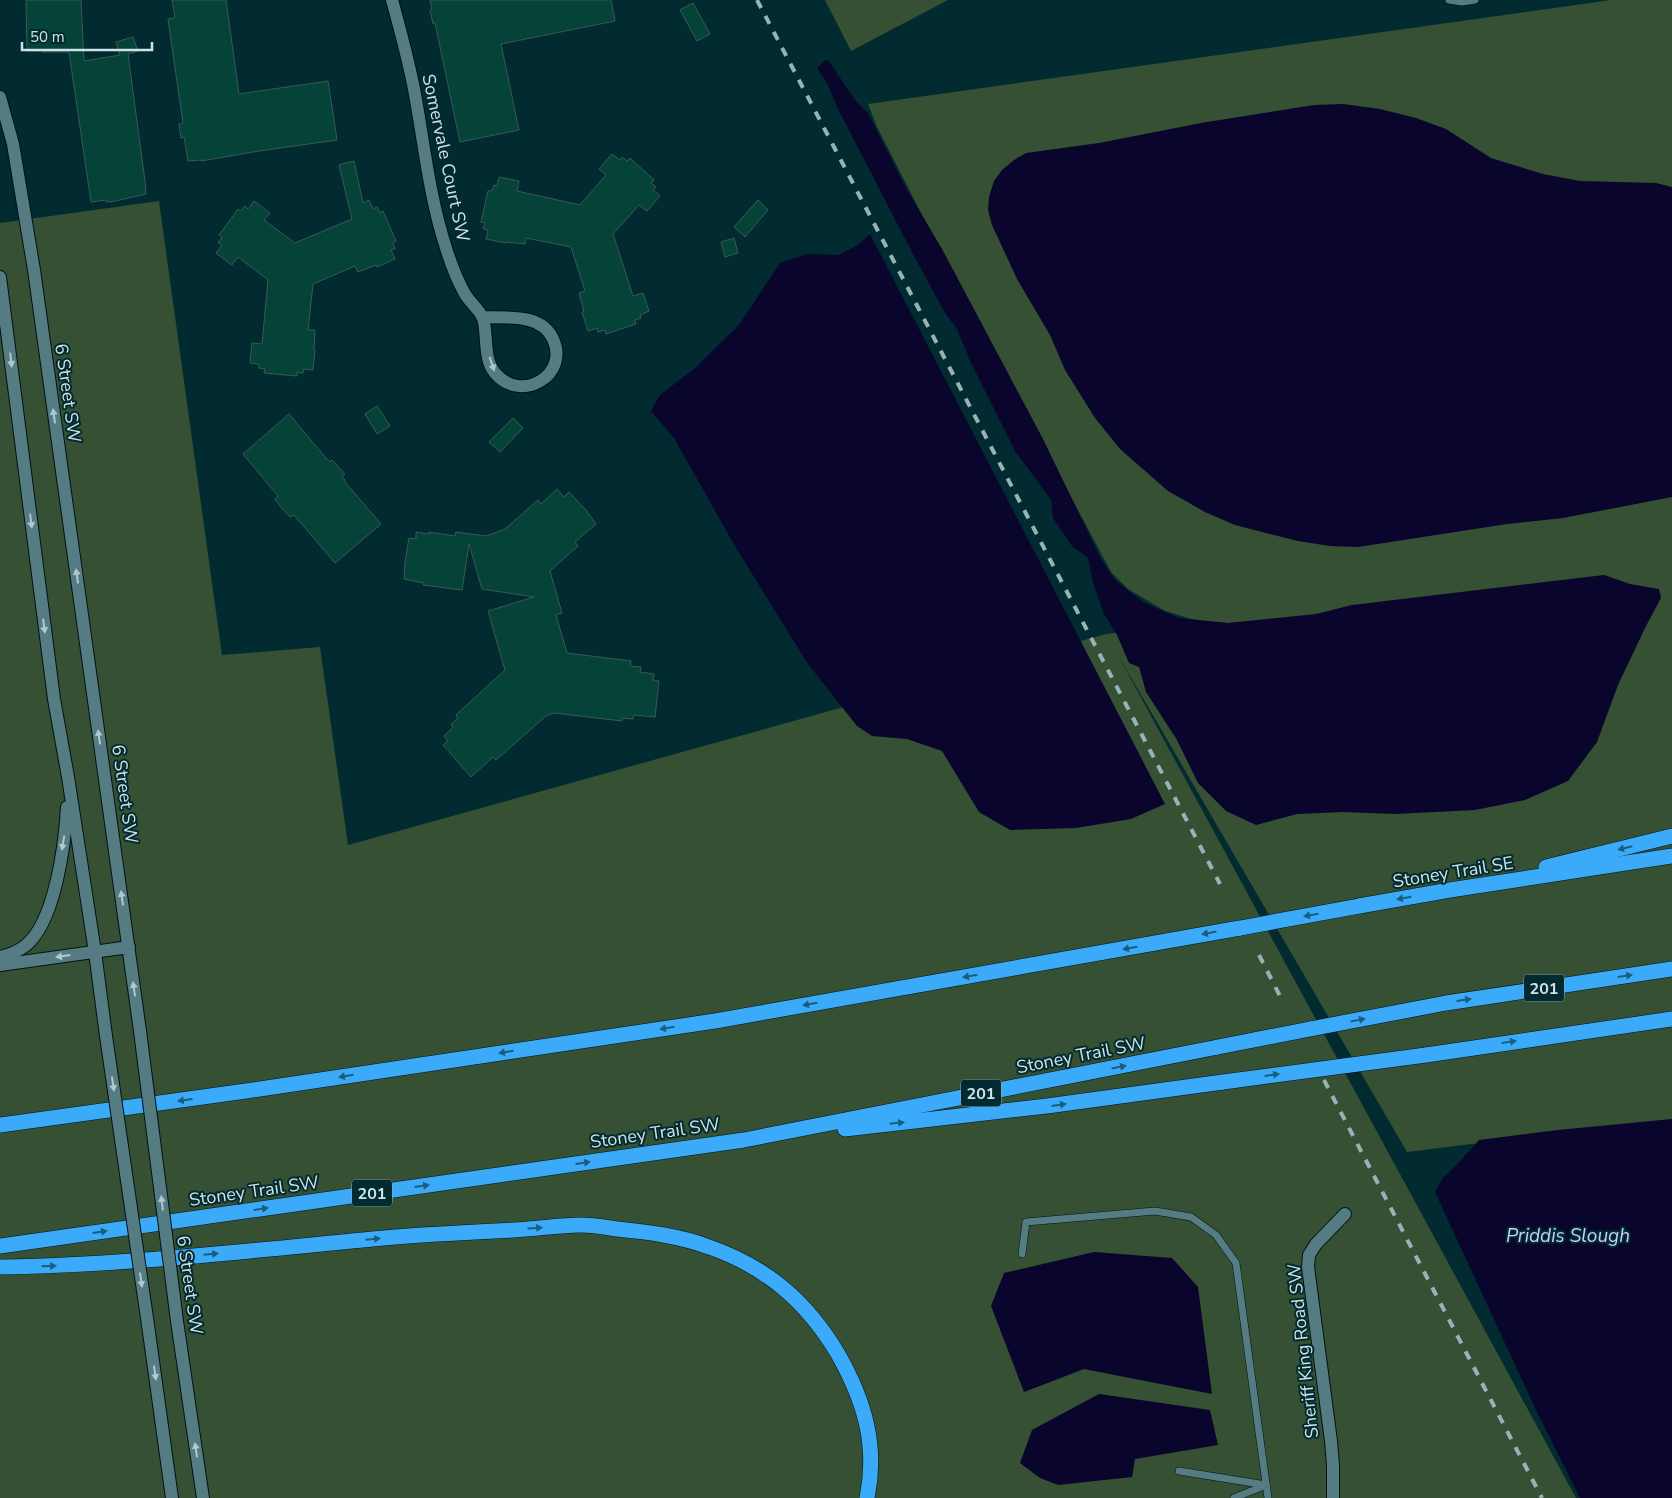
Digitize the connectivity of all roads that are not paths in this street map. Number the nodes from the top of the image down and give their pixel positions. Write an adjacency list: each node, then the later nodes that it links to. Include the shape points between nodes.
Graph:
1 (392, 0): 6 (main road, Somervale Court SW, via 410,72 440,230 459,282)
2 (1449, 0): 3 (lane)
3 (1475, 0)
4 (0, 96): 11 (main road, 6 Street SW, one-way to 4, via 34,270 13,144)
5 (0, 277): 7 (main road, one-way to 7, via 53,690)
6 (482, 316): 6 (main road, Somervale Court SW, one-way to 6, via 494,372 510,384 522,387 546,377 556,361 556,349 544,326 532,320)
7 (68, 778): 12 (main road); 13 (main road, one-way to 13, via 66,827 52,900 38,931 26,946)
8 (1672, 836): 10 (highway, one-way to 10)
9 (1672, 856): 10 (highway, Stoney Trail SE)
10 (1450, 890): 17 (highway, Stoney Trail SE, one-way to 17, bridge, via 715,1021 246,1092)
11 (129, 947): 12 (main road); 26 (main road, 6 Street SW, one-way to 11, bridge)
12 (95, 952): 14 (main road, one-way to 14); 25 (main road, one-way to 25, bridge)
13 (0, 957)
14 (0, 965)
15 (1672, 969): 18 (highway, Stoney Trail SW / 201, one-way to 15, bridge, via 1416,1008)
16 (1672, 1019): 18 (highway, one-way to 16, bridge, via 1037,1108)
17 (0, 1125)
18 (744, 1140): 20 (highway, Stoney Trail SW / 201, one-way to 18)
19 (1345, 1214): 30 (main road, Sheriff King Road SW, via 1316,1244 1308,1267 1331,1441)
20 (0, 1246)
21 (1022, 1254): 24 (lane, via 1026,1222 1155,1210 1191,1218 1216,1235 1236,1263)
22 (0, 1267): 27 (highway, one-way to 27, via 125,1262 447,1232 582,1225 652,1233 708,1246 753,1265 793,1295 824,1330 864,1409 872,1476)
23 (1179, 1471): 24 (lane)
24 (1266, 1485): 28 (lane); 29 (lane)
25 (172, 1498)
26 (203, 1498)
27 (867, 1498)
28 (1234, 1498)
29 (1268, 1498)
30 (1333, 1498)

